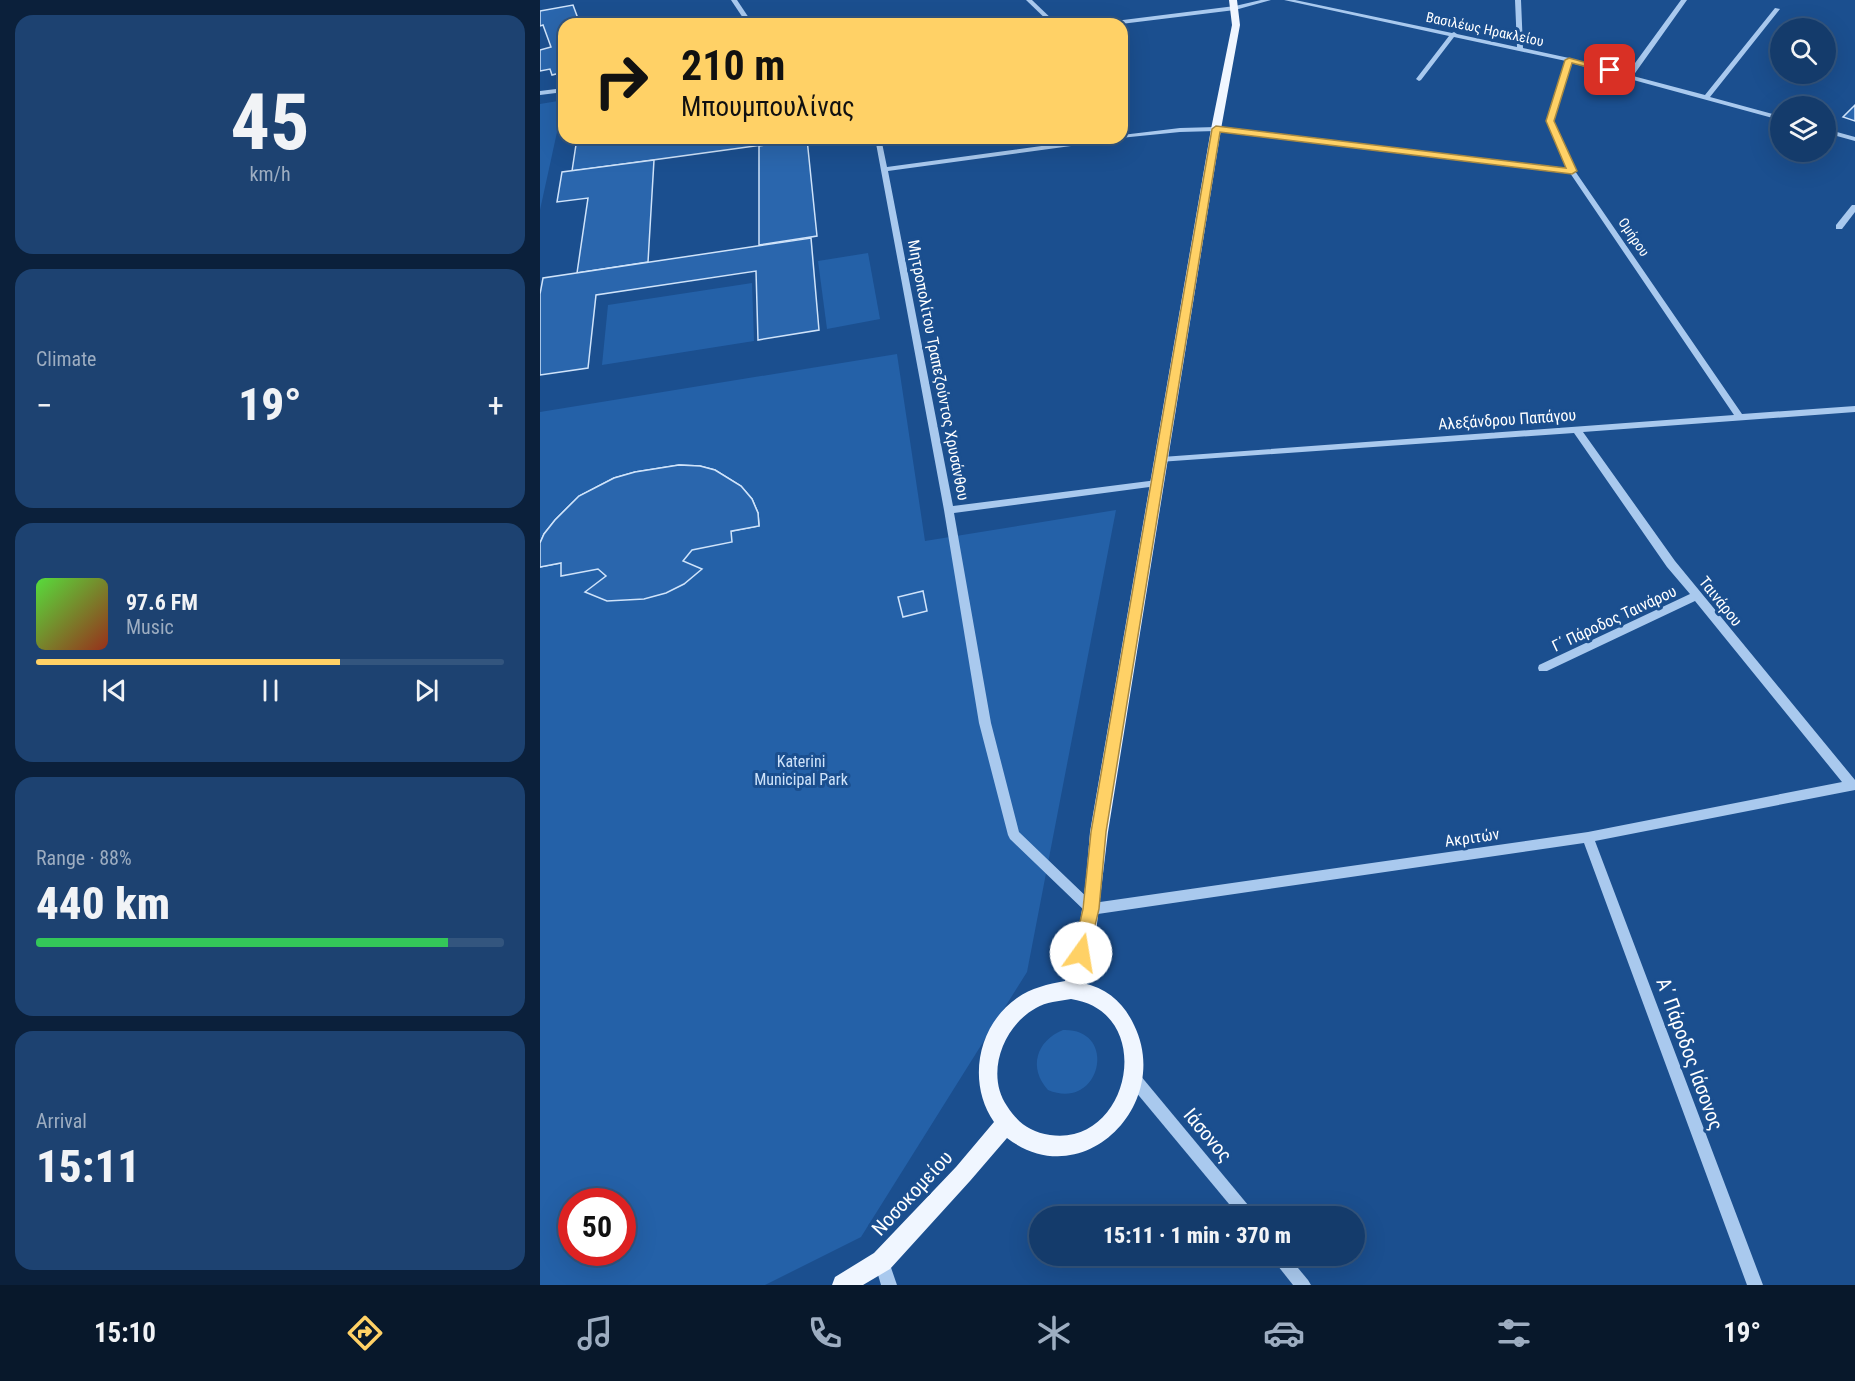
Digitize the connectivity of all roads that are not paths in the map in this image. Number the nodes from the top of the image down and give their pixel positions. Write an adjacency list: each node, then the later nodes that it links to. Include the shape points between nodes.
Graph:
1 (734, 0): 9 (street)
2 (1029, 0): 10 (street)
3 (1268, 0): 7 (street)
4 (1287, 0): 12 (street, Βασιλέως Ηρακλείου)
5 (1518, 0): 13 (street)
6 (1684, 0): 15 (street)
7 (1234, 4): 11 (street); 21 (main road, via 1236,25)
8 (1777, 9): 19 (street)
9 (746, 18)
10 (1048, 18)
11 (1128, 21)
12 (1454, 34): 13 (street, Βασιλέως Ηρακλείου); 16 (street)
13 (1520, 49): 14 (street, Βασιλέως Ηρακλείου)
14 (1569, 60): 15 (street, Βασιλέως Ηρακλείου); 28 (street, Ομήρου, via 1550,121)
15 (1630, 75): 19 (street, Βασιλέως Ηρακλείου)
16 (1419, 79)
17 (558, 91): 18 (street)
18 (540, 93)
19 (1707, 97): 20 (street, Βασιλέως Ηρακλείου)
20 (1770, 115)
21 (1216, 129): 23 (street); 28 (street); 34 (main road)
22 (1836, 134): 24 (street)
23 (1128, 136)
24 (1855, 139)
25 (879, 144): 27 (street, Μητροπολίτου Τραπεζούντος Χρυσάνθου)
26 (1070, 144): 27 (street)
27 (884, 169): 36 (street, Μητροπολίτου Τραπεζούντος Χρυσάνθου)
28 (1572, 171): 32 (street, Ομήρου)
29 (1855, 207): 30 (street)
30 (1839, 227)
31 (1855, 409): 32 (street, Αλεξάνδρου Παπάγου)
32 (1739, 416): 33 (street, Αλεξάνδρου Παπάγου)
33 (1576, 429): 34 (street, Αλεξάνδρου Παπάγου); 37 (street, Ταινάρου)
34 (1162, 460): 35 (main road)
35 (1157, 483): 36 (street, Μητροπολίτου Τραπεζούντος Χρυσάνθου); 41 (main road, via 1099,832)
36 (949, 510): 41 (street, via 985,723 1014,835)
37 (1697, 595): 38 (street, Γ΄ Πάροδος Ταινάρου); 39 (street, Ταινάρου)
38 (1543, 668)
39 (1853, 785): 40 (street, Ακριτών)
40 (1588, 837): 41 (street, Ακριτών); 51 (street, Α΄ Πάροδος Ιάσονος)
41 (1091, 909): 42 (main road, via 1080,967)
42 (1071, 990): 43 (main road, via 1094,995 1114,1009 1129,1028 1136,1053); 44 (main road, via 1046,993 1023,1005 1005,1023 992,1047 988,1074 992,1101)
43 (1135, 1080): 44 (main road, via 1126,1103 1111,1123 1092,1137 1069,1145 1045,1146 1023,1138); 45 (street, Ιάσονος)
44 (1006, 1123): 46 (main road, Νοσοκομείου)
45 (1240, 1206)
46 (882, 1261): 48 (main road, Νοσοκομείου); 49 (street)
47 (1287, 1266): 50 (street)
48 (843, 1285)
49 (889, 1285)
50 (1303, 1285)
51 (1755, 1285)

